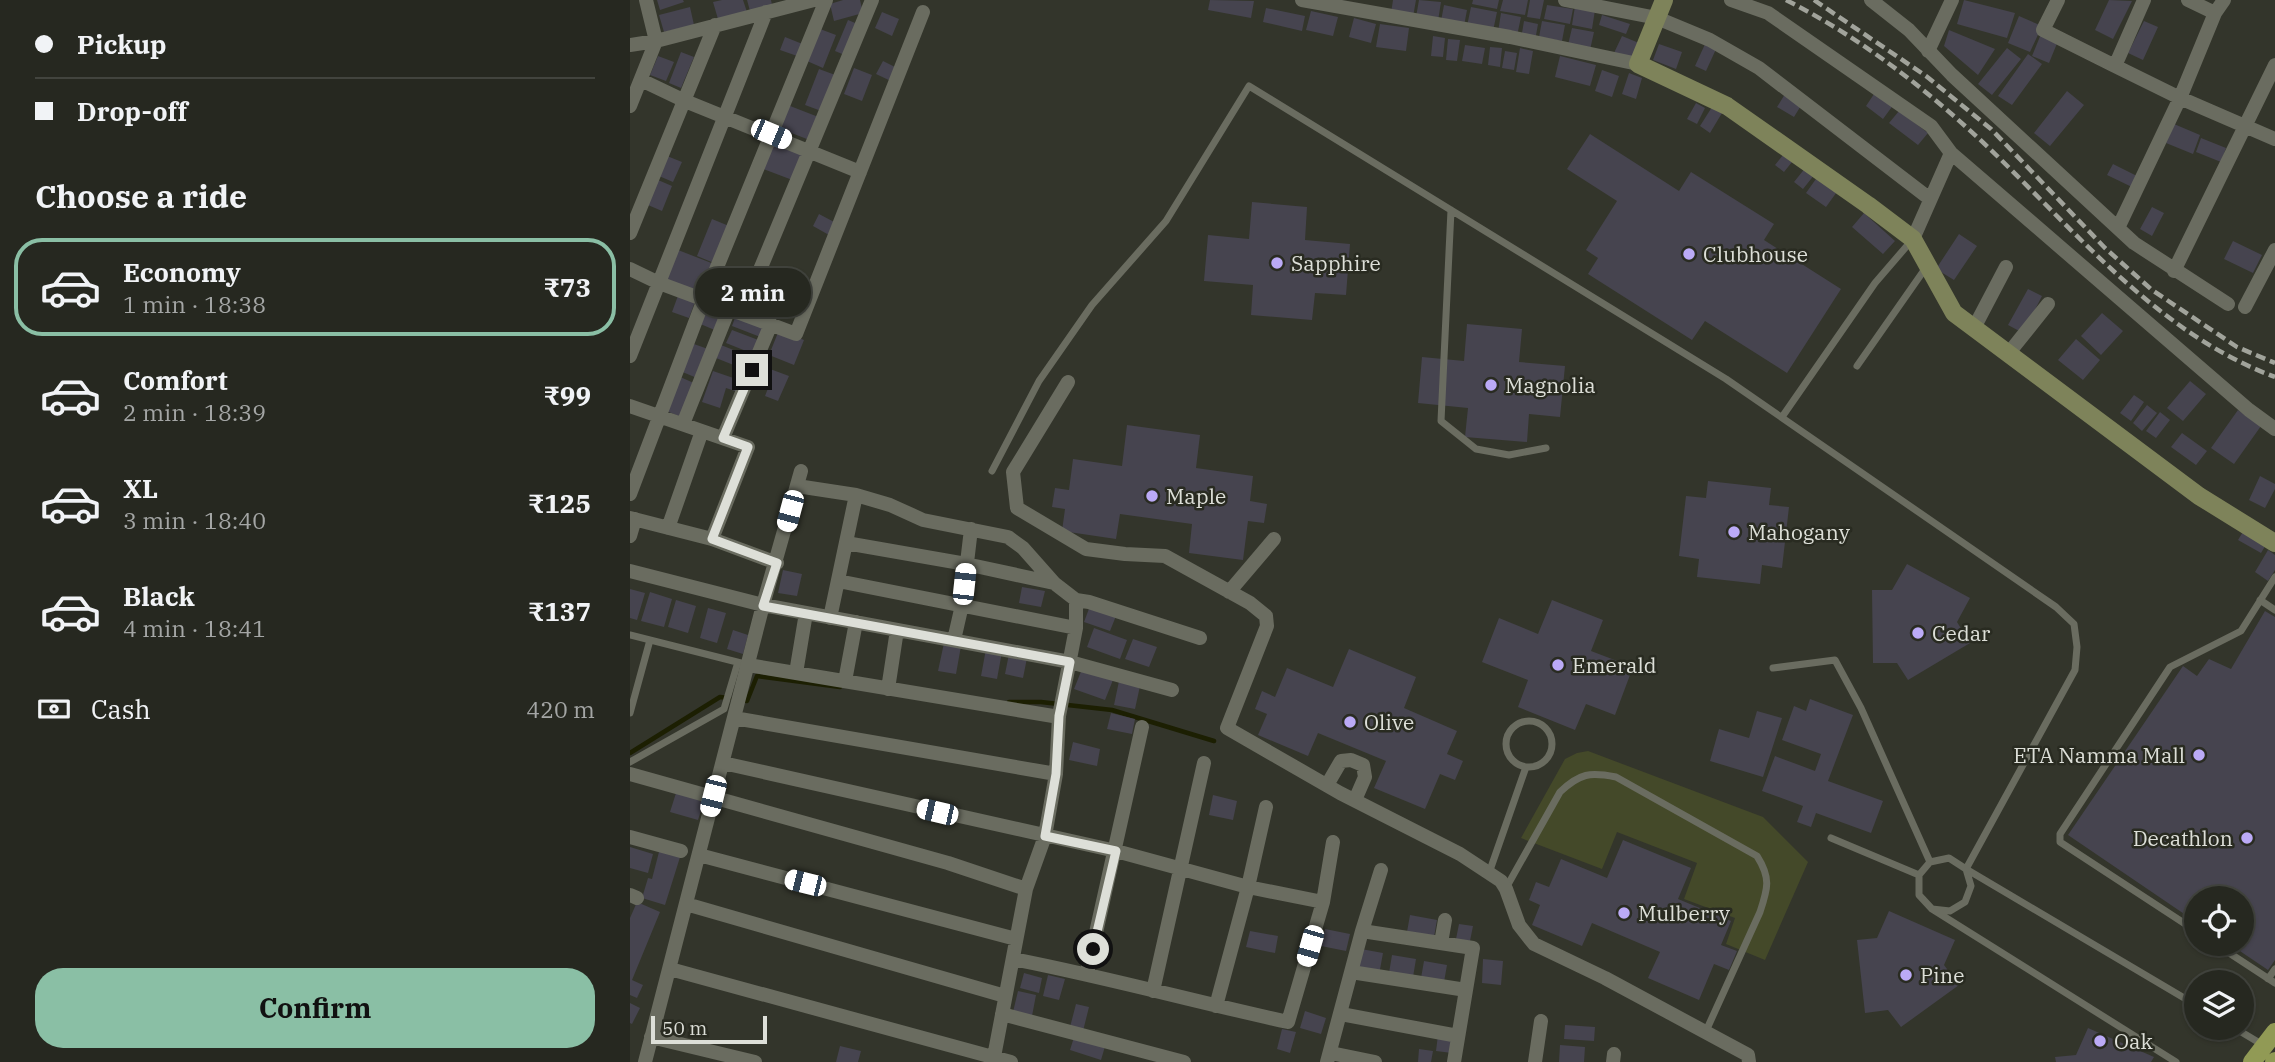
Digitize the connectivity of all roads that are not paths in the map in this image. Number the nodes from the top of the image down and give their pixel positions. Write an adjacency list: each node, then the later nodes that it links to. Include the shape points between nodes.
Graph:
1 (646, 0): 20 (street)
2 (814, 0): 15 (street)
3 (826, 0): 32 (street)
4 (872, 0): 34 (street)
5 (1302, 0): 23 (street)
6 (1564, 0): 18 (street)
7 (1664, 0): 18 (street)
8 (1731, 0): 35 (street, via 1768,13 1920,118)
9 (1871, 0): 22 (street)
10 (1952, 0): 22 (street)
11 (2058, 0): 25 (street, via 2043,30)
12 (2144, 0): 25 (street)
13 (2188, 0): 17 (street)
14 (2224, 0): 17 (street)
15 (766, 12): 19 (street); 30 (street)
16 (923, 12): 36 (street)
17 (2215, 13): 27 (street)
18 (1657, 18): 23 (street); 37 (street, via 1710,40 1759,68)
19 (715, 25): 20 (street); 28 (street)
20 (656, 41): 21 (street); 26 (street)
21 (630, 45)
22 (1928, 51): 39 (street)
23 (1638, 64): 41 (street, via 1727,106)
24 (2275, 65): 31 (street)
25 (2115, 66): 27 (street)
26 (641, 80): 28 (street); 29 (street)
27 (2180, 98): 31 (street); 39 (street)
28 (685, 101): 30 (street); 40 (street)
29 (630, 106)
30 (725, 116): 32 (street); 47 (street)
31 (2246, 126): 33 (street); 46 (street)
32 (771, 134): 34 (street); 48 (street)
33 (2275, 139)
34 (810, 150): 36 (street); 52 (street)
35 (1951, 153): 37 (street); 63 (street)
36 (860, 172): 53 (street, via 796,334)
37 (1930, 199): 41 (street)
38 (1451, 210): 61 (lane); 66 (lane, via 1441,421 1476,449 1509,455); 67 (lane, via 1249,86 1166,221 1091,305 1039,381)
39 (2118, 228): 46 (street)
40 (630, 233)
41 (1913, 239): 43 (street); 61 (lane, via 1875,283)
42 (2275, 250): 51 (street)
43 (1927, 266): 54 (street, via 1954,313); 57 (lane)
44 (2006, 267): 54 (street)
45 (630, 269): 47 (street)
46 (2174, 271): 50 (street)
47 (659, 283): 48 (street); 56 (street)
48 (704, 299): 52 (street); 60 (street)
49 (2048, 304): 55 (street)
50 (2228, 304)
51 (2245, 307)
52 (735, 311): 53 (street); 62 (street)
53 (771, 324): 65 (street)
54 (1974, 328): 55 (street)
55 (2008, 354): 76 (street, via 2199,496)
56 (630, 356)
57 (1857, 366)
58 (1068, 382): 84 (street, via 1013,472 1017,508 1086,549 1165,556)
59 (630, 406): 60 (street)
60 (659, 416): 62 (street); 68 (street)
61 (1782, 417): 129 (lane, via 2074,624 2075,670)
62 (683, 424): 64 (street)
63 (2275, 429)
64 (702, 431): 65 (street); 71 (street)
65 (723, 438): 74 (street, via 748,447)
66 (1546, 448)
67 (992, 471)
68 (630, 494)
69 (856, 495): 72 (street, via 923,520); 77 (street); 78 (street, via 799,478)
70 (633, 518): 71 (street); 73 (street)
71 (668, 528): 74 (street)
72 (971, 529): 79 (street); 83 (street, via 1009,537)
73 (630, 536)
74 (712, 539): 78 (street)
75 (1274, 539): 84 (street)
76 (2275, 542)
77 (846, 543): 79 (street); 82 (street)
78 (777, 563): 88 (street)
79 (966, 564): 83 (street); 87 (street)
80 (630, 571): 88 (street)
81 (2275, 576): 86 (lane)
82 (838, 581): 87 (street); 91 (street)
83 (1054, 583): 85 (street)
84 (1229, 592): 116 (street, via 1266,616 1267,626 1227,727)
85 (1076, 600): 93 (street); 96 (street)
86 (2260, 600): 89 (lane); 140 (lane, via 2241,631 2170,667 2060,834 2060,842)
87 (962, 605): 93 (street); 98 (street)
88 (763, 606): 90 (street); 100 (street)
89 (2275, 610)
90 (806, 613): 91 (street); 102 (street)
91 (830, 618): 92 (street)
92 (856, 622): 94 (street); 103 (street)
93 (1076, 628): 99 (street)
94 (897, 630): 98 (street); 104 (street)
95 (630, 635): 97 (lane)
96 (1200, 638)
97 (650, 640): 100 (lane); 108 (lane)
98 (954, 640): 99 (street)
99 (1070, 662): 105 (street); 107 (street)
100 (743, 664): 102 (street); 106 (street)
101 (1773, 668): 127 (lane, via 1835,660)
102 (796, 673): 103 (street)
103 (845, 681): 104 (street)
104 (888, 689): 107 (street, via 994,706)
105 (1172, 690)
106 (733, 703): 110 (lane); 111 (street); 115 (street)
107 (1061, 709): 115 (street)
108 (630, 713)
109 (1142, 727): 125 (street)
110 (630, 762)
111 (723, 763): 117 (street); 120 (street)
112 (1204, 763): 128 (street)
113 (1526, 767): 113 (lane, via 1514,762 1507,750 1507,737 1514,726 1526,721 1540,723 1553,744 1549,757); 131 (lane)
114 (630, 774): 117 (street)
115 (1056, 774): 120 (street)
116 (1326, 785): 118 (street); 118 (street, via 1341,761 1363,765 1365,777)
117 (713, 796): 126 (street); 134 (street)
118 (1355, 800): 131 (street)
119 (1266, 807): 133 (street)
120 (1045, 836): 125 (street); 134 (street)
121 (630, 837): 124 (street)
122 (1832, 838): 132 (lane)
123 (1333, 842): 136 (street)
124 (681, 851)
125 (1116, 851): 128 (street); 149 (street)
126 (699, 855): 137 (street); 142 (street)
127 (1930, 862): 129 (lane, via 1950,858); 132 (lane)
128 (1182, 869): 133 (street); 152 (street)
129 (1966, 869): 138 (lane, via 1971,886 1965,902 1950,911); 154 (lane)
130 (1381, 870): 141 (street)
131 (1489, 873): 135 (street)
132 (1919, 875): 138 (lane, via 1919,895)
133 (1248, 887): 136 (street); 155 (street)
134 (1026, 889): 142 (street)
135 (1506, 889): 159 (street, via 1519,925 1534,944); 159 (lane, via 1560,792 1573,780 1593,773 1616,777 1757,856 1766,872 1766,893)
136 (1322, 902): 155 (street, via 1288,1022)
137 (686, 904): 146 (street); 153 (street)
138 (1932, 909): 174 (lane)
139 (1445, 920): 143 (street)
140 (2184, 923)
141 (1362, 931): 143 (street); 148 (street)
142 (1016, 939): 145 (street)
143 (1441, 943): 151 (street, via 1473,948)
144 (2234, 956): 150 (lane)
145 (1013, 960): 149 (street); 153 (street)
146 (670, 969): 161 (street); 165 (street)
147 (2275, 969): 150 (lane)
148 (1351, 972): 151 (street); 157 (street)
149 (1087, 973): 152 (street)
150 (2271, 981)
151 (1466, 990): 160 (street)
152 (1153, 992): 155 (street)
153 (1005, 996): 156 (street)
154 (2184, 998)
155 (1216, 1006)
156 (1002, 1014): 165 (street); 169 (street)
157 (1341, 1014): 160 (street); 164 (street)
158 (1541, 1021): 172 (street)
159 (1706, 1031): 173 (street, via 1748,1055)
160 (1458, 1036): 171 (street)
161 (651, 1037): 166 (street); 167 (street)
162 (2254, 1039): 163 (lane)
163 (2272, 1050): 175 (main road)
164 (1329, 1058): 170 (street)
165 (993, 1060): 168 (street)
166 (645, 1062)
167 (755, 1062)
168 (1011, 1062)
169 (1184, 1062)
170 (1375, 1062)
171 (1454, 1062)
172 (1535, 1062)
173 (1749, 1062)
174 (2176, 1062)
175 (2252, 1062)

